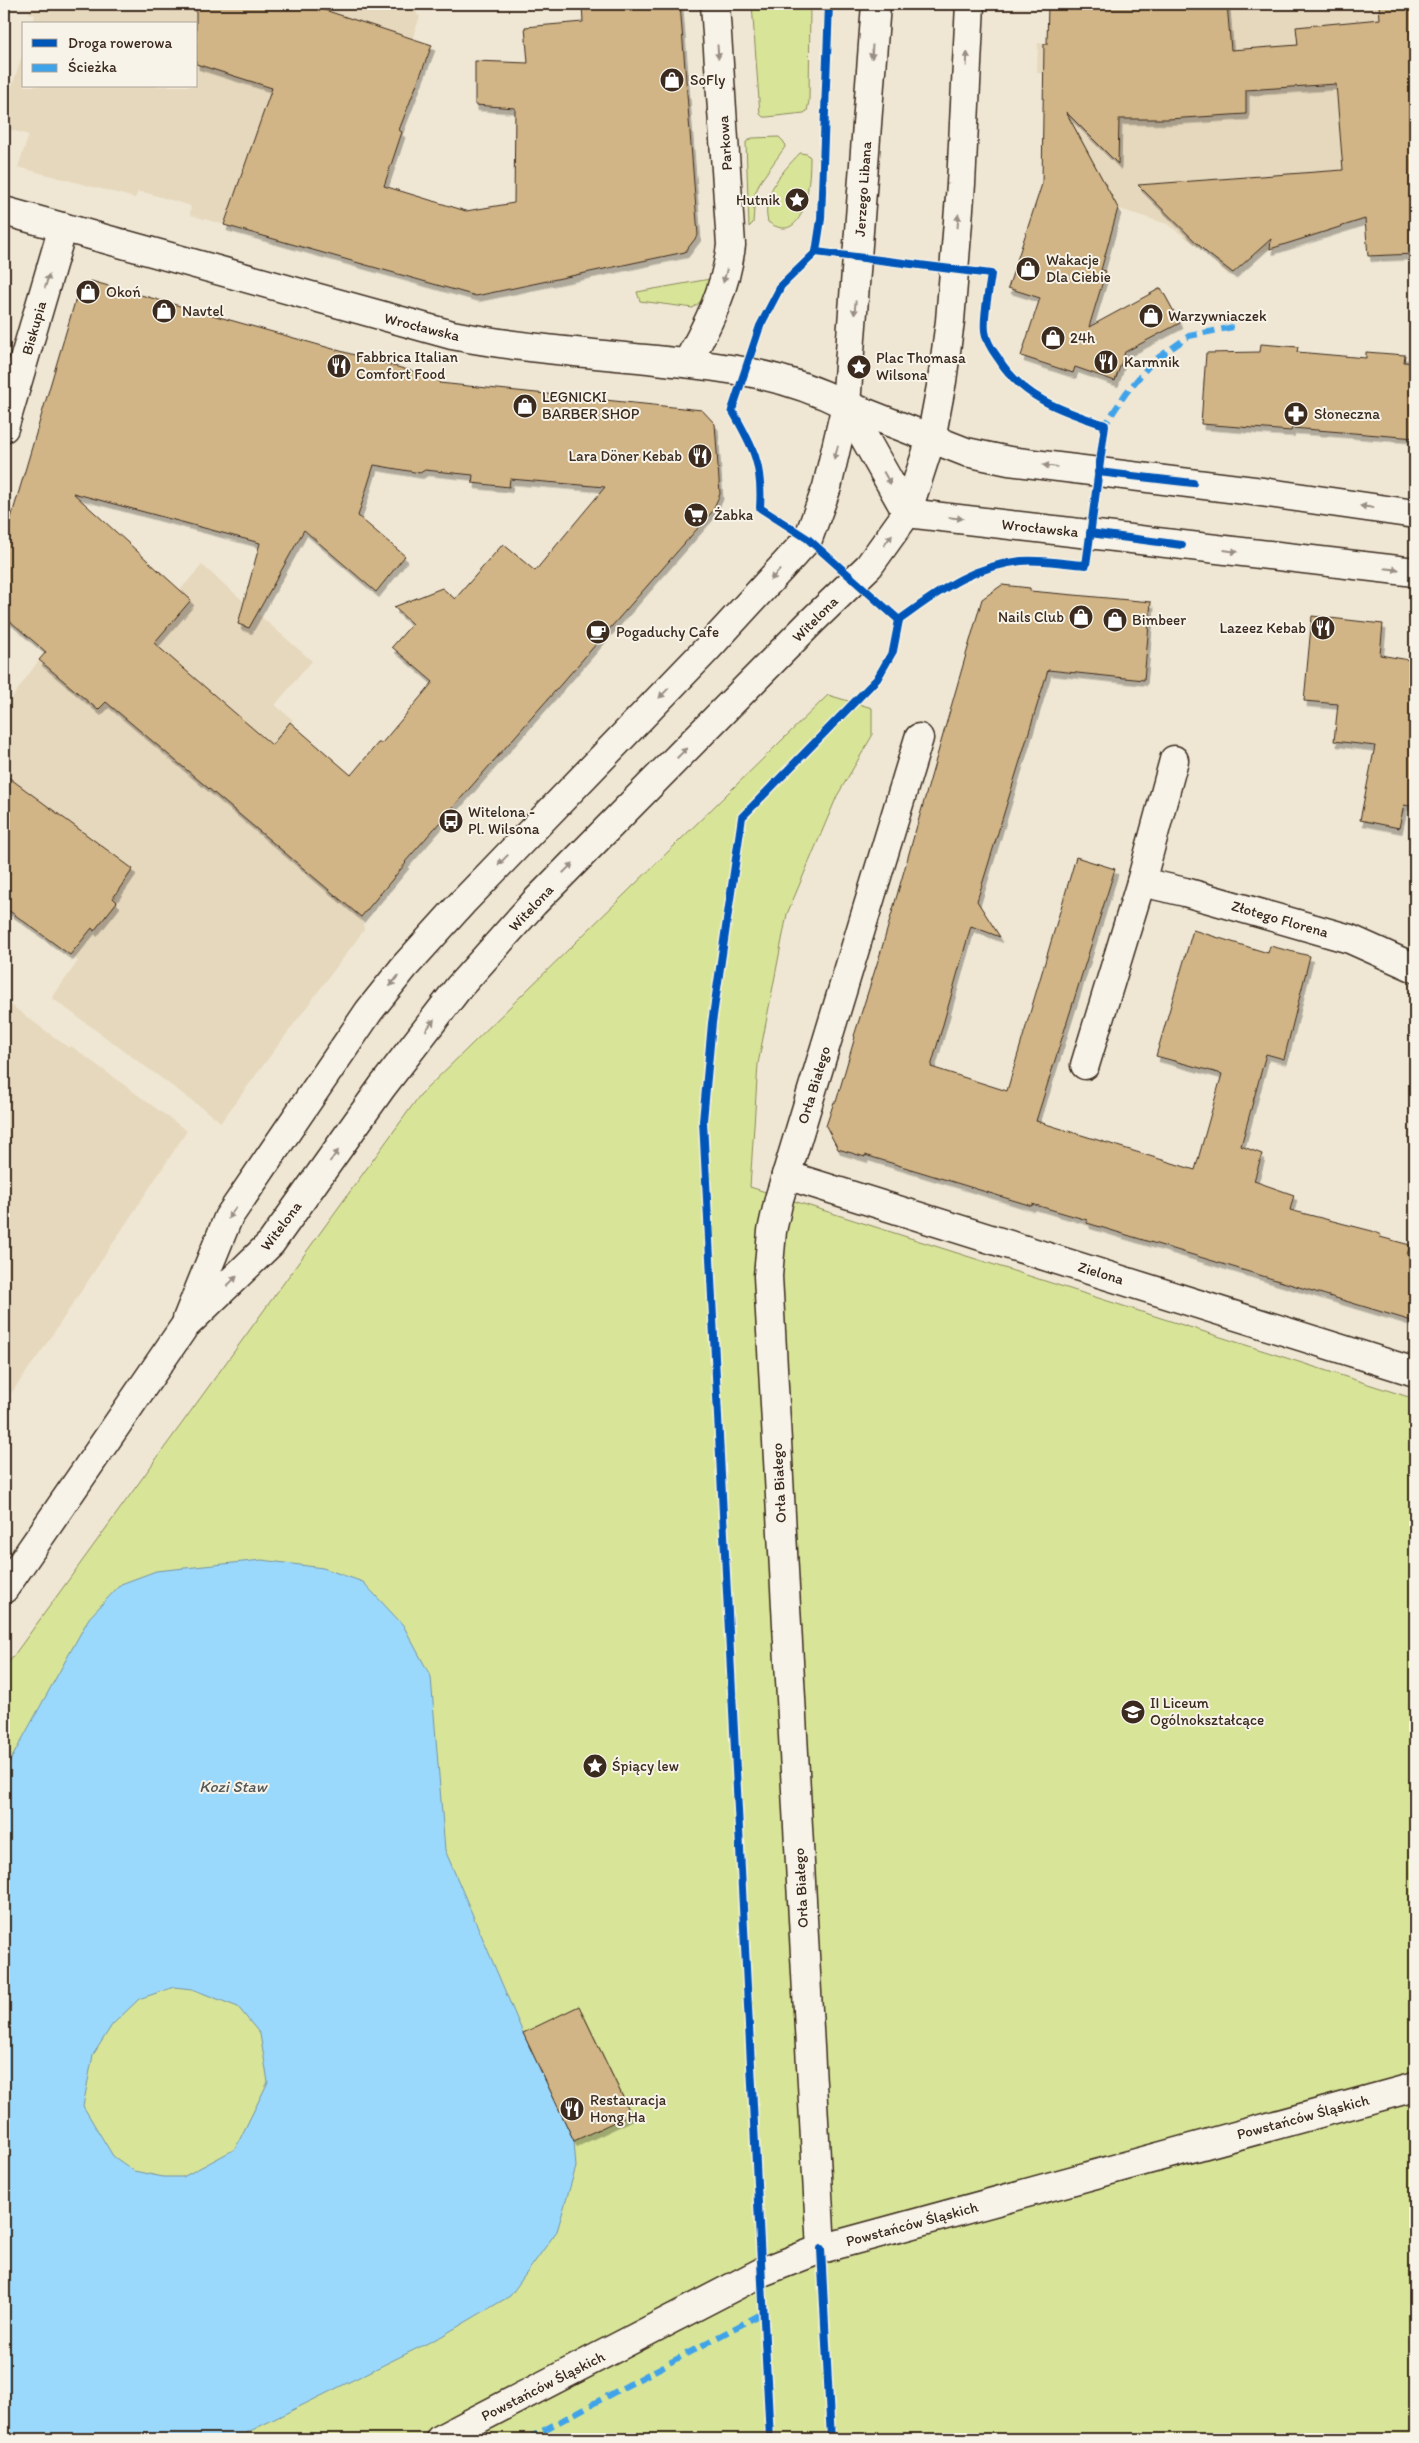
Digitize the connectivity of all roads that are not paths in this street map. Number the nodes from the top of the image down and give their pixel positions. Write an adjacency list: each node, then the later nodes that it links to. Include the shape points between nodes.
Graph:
1 (715, 4): 6 (street, Parkowa, one-way to 6, via 730,250 716,309)
2 (876, 4): 7 (street, Jerzego Libana, one-way to 7)
3 (970, 4): 9 (street, one-way to 3, via 942,381 955,270)
4 (4, 211): 5 (street, Wrocławska)
5 (63, 227): 6 (street, Wrocławska, via 452,335); 8 (street, Biskupia, one-way to 5)
6 (687, 363): 7 (street, Wrocławska, via 767,375 813,389)
7 (846, 405): 9 (street, Wrocławska); 10 (street, one-way to 10); 12 (street, Jerzego Libana, one-way to 12, via 827,487)
8 (4, 428)
9 (931, 439): 10 (street, Witelona); 11 (street, Wrocławska, one-way to 9, via 1008,461 966,452)
10 (907, 513): 13 (street, Wrocławska, one-way to 13); 20 (street, Witelona, one-way to 10, via 271,1243 382,1087 459,987 534,903 869,566)
11 (1415, 514)
12 (808, 539): 20 (street, Witelona, one-way to 20, via 707,649 462,903 369,1011 228,1218)
13 (1415, 572)
14 (919, 738): 19 (street, Orła Białego)
15 (1174, 760): 16 (street)
16 (1141, 882): 17 (street, Złotego Florena, via 1350,939); 18 (street)
17 (1415, 968)
18 (1085, 1065)
19 (786, 1175): 21 (street, Zielona); 24 (street, Orła Białego, via 772,1230 768,1276)
20 (184, 1327): 22 (street, Witelona)
21 (1415, 1372)
22 (4, 1589)
23 (1415, 2087): 24 (street, Powstańców Śląskich)
24 (821, 2249): 25 (street, Powstańców Śląskich, via 762,2272)
25 (440, 2439)

